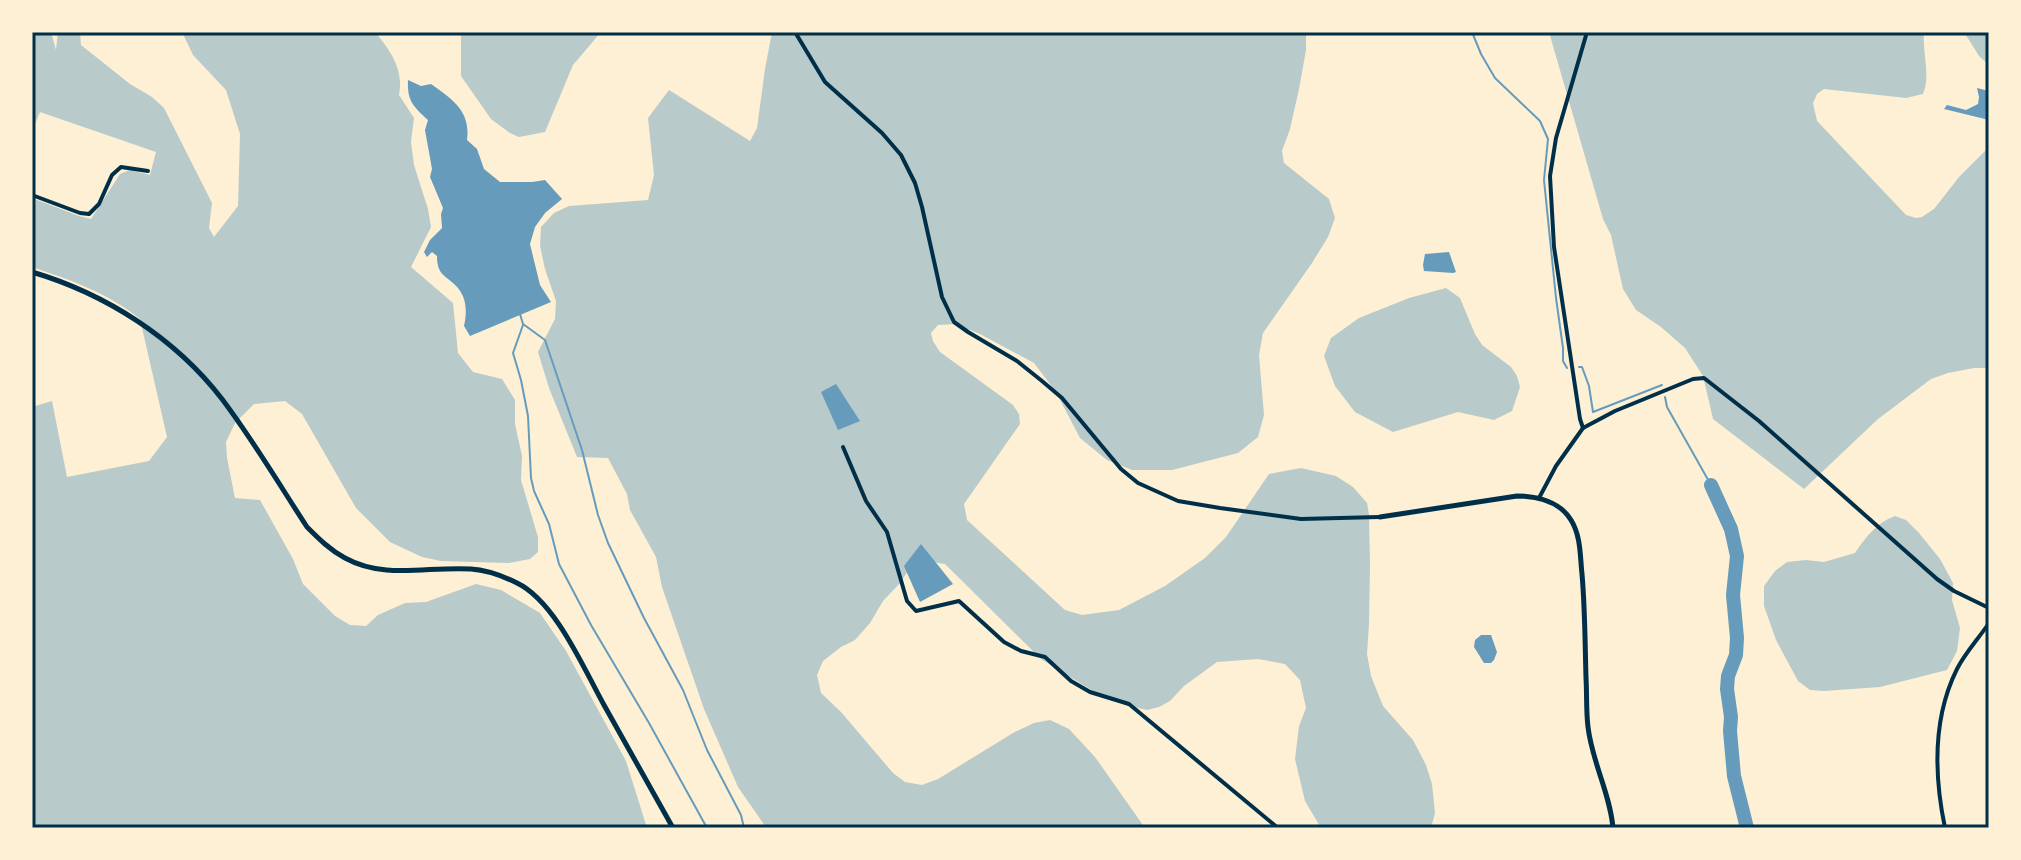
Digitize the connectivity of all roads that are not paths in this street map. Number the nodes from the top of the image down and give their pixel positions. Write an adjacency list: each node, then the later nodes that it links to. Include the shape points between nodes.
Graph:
1 (795, 32): 9 (street, via 825,82 901,155 915,183 942,297 954,322 1017,361 1062,398 1129,476 1168,497 1220,508 1301,519)
2 (1587, 32): 6 (street, via 1550,176 1554,247)
3 (148, 171): 4 (street, via 121,167 89,214)
4 (32, 195)
5 (32, 272): 12 (street, via 106,301 158,335 222,399 307,527 325,545 364,566 389,571 486,571 539,598)
6 (1583, 428): 8 (street); 10 (street, via 1704,378 1937,579)
7 (843, 447): 13 (street, via 866,501 887,532 907,601 916,611 959,601 1004,642 1045,657 1090,692 1129,704)
8 (1539, 498): 9 (street, via 1517,496); 14 (street, via 1559,507 1577,532 1588,726)
9 (1380, 517)
10 (1989, 608)
11 (1989, 623): 15 (street, via 1958,667 1940,724 1937,779)
12 (673, 828)
13 (1278, 828)
14 (1613, 828)
15 (1945, 828)

